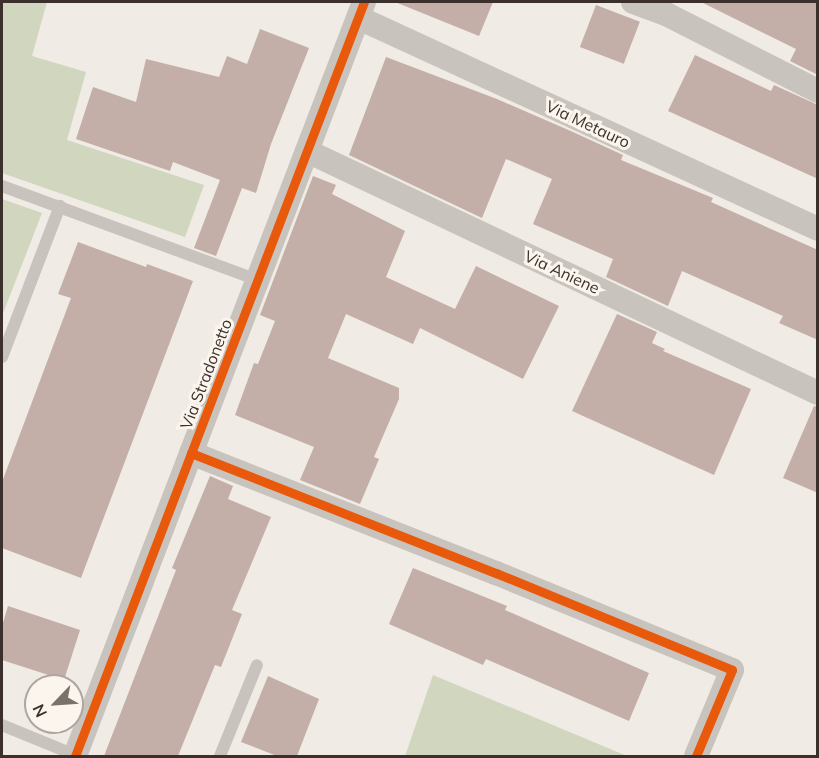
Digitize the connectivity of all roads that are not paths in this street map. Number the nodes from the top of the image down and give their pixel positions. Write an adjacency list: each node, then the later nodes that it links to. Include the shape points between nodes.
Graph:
1 (633, 2): 3 (street, via 668,15)
2 (362, 10): 4 (street, Via Stradonetto); 7 (street, Via Metauro)
3 (818, 91)
4 (307, 151): 8 (street, Via Stradonetto); 10 (street, Via Aniene)
5 (2, 186): 6 (lane)
6 (60, 206): 8 (lane); 9 (lane)
7 (818, 229)
8 (258, 280): 11 (street, Via Stradonetto)
9 (2, 357)
10 (818, 393)
11 (191, 453): 14 (street, Via Stradonetto); 16 (street, via 732,670)
12 (257, 665): 15 (lane)
13 (2, 725): 14 (lane)
14 (75, 756)
15 (220, 756)
16 (696, 756)

